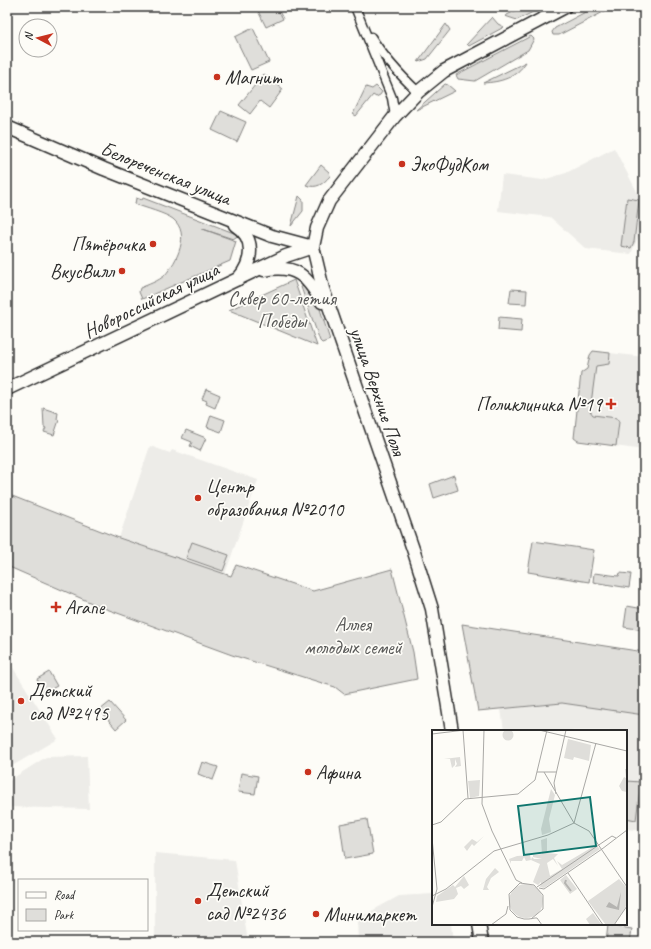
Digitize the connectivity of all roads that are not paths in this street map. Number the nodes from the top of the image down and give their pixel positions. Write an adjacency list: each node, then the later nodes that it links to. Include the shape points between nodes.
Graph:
1 (355, 7): 3 (street)
2 (565, 7): 4 (main road, via 444,71)
3 (365, 28): 4 (street, via 381,54); 5 (street, via 392,98)
4 (418, 92): 5 (main road, улица Верхние Поля)
5 (395, 116): 8 (main road, улица Верхние Поля, via 329,201 317,228)
6 (7, 127): 7 (main road, Белореченская улица)
7 (222, 216): 8 (main road, Белореченская улица, via 272,236); 10 (main road, via 243,230 250,243 244,272)
8 (313, 247): 9 (main road, Новороссийская улица, via 286,256); 11 (main road, улица Верхние Поля, via 320,279)
9 (250, 274): 10 (main road, Новороссийская улица); 11 (main road, via 284,268 299,273 316,292)
10 (237, 280): 12 (main road, Новороссийская улица)
11 (335, 324): 13 (main road, улица Верхние Поля, via 432,609)
12 (7, 389)
13 (452, 730)
14 (479, 925): 15 (main road)
15 (482, 942)

